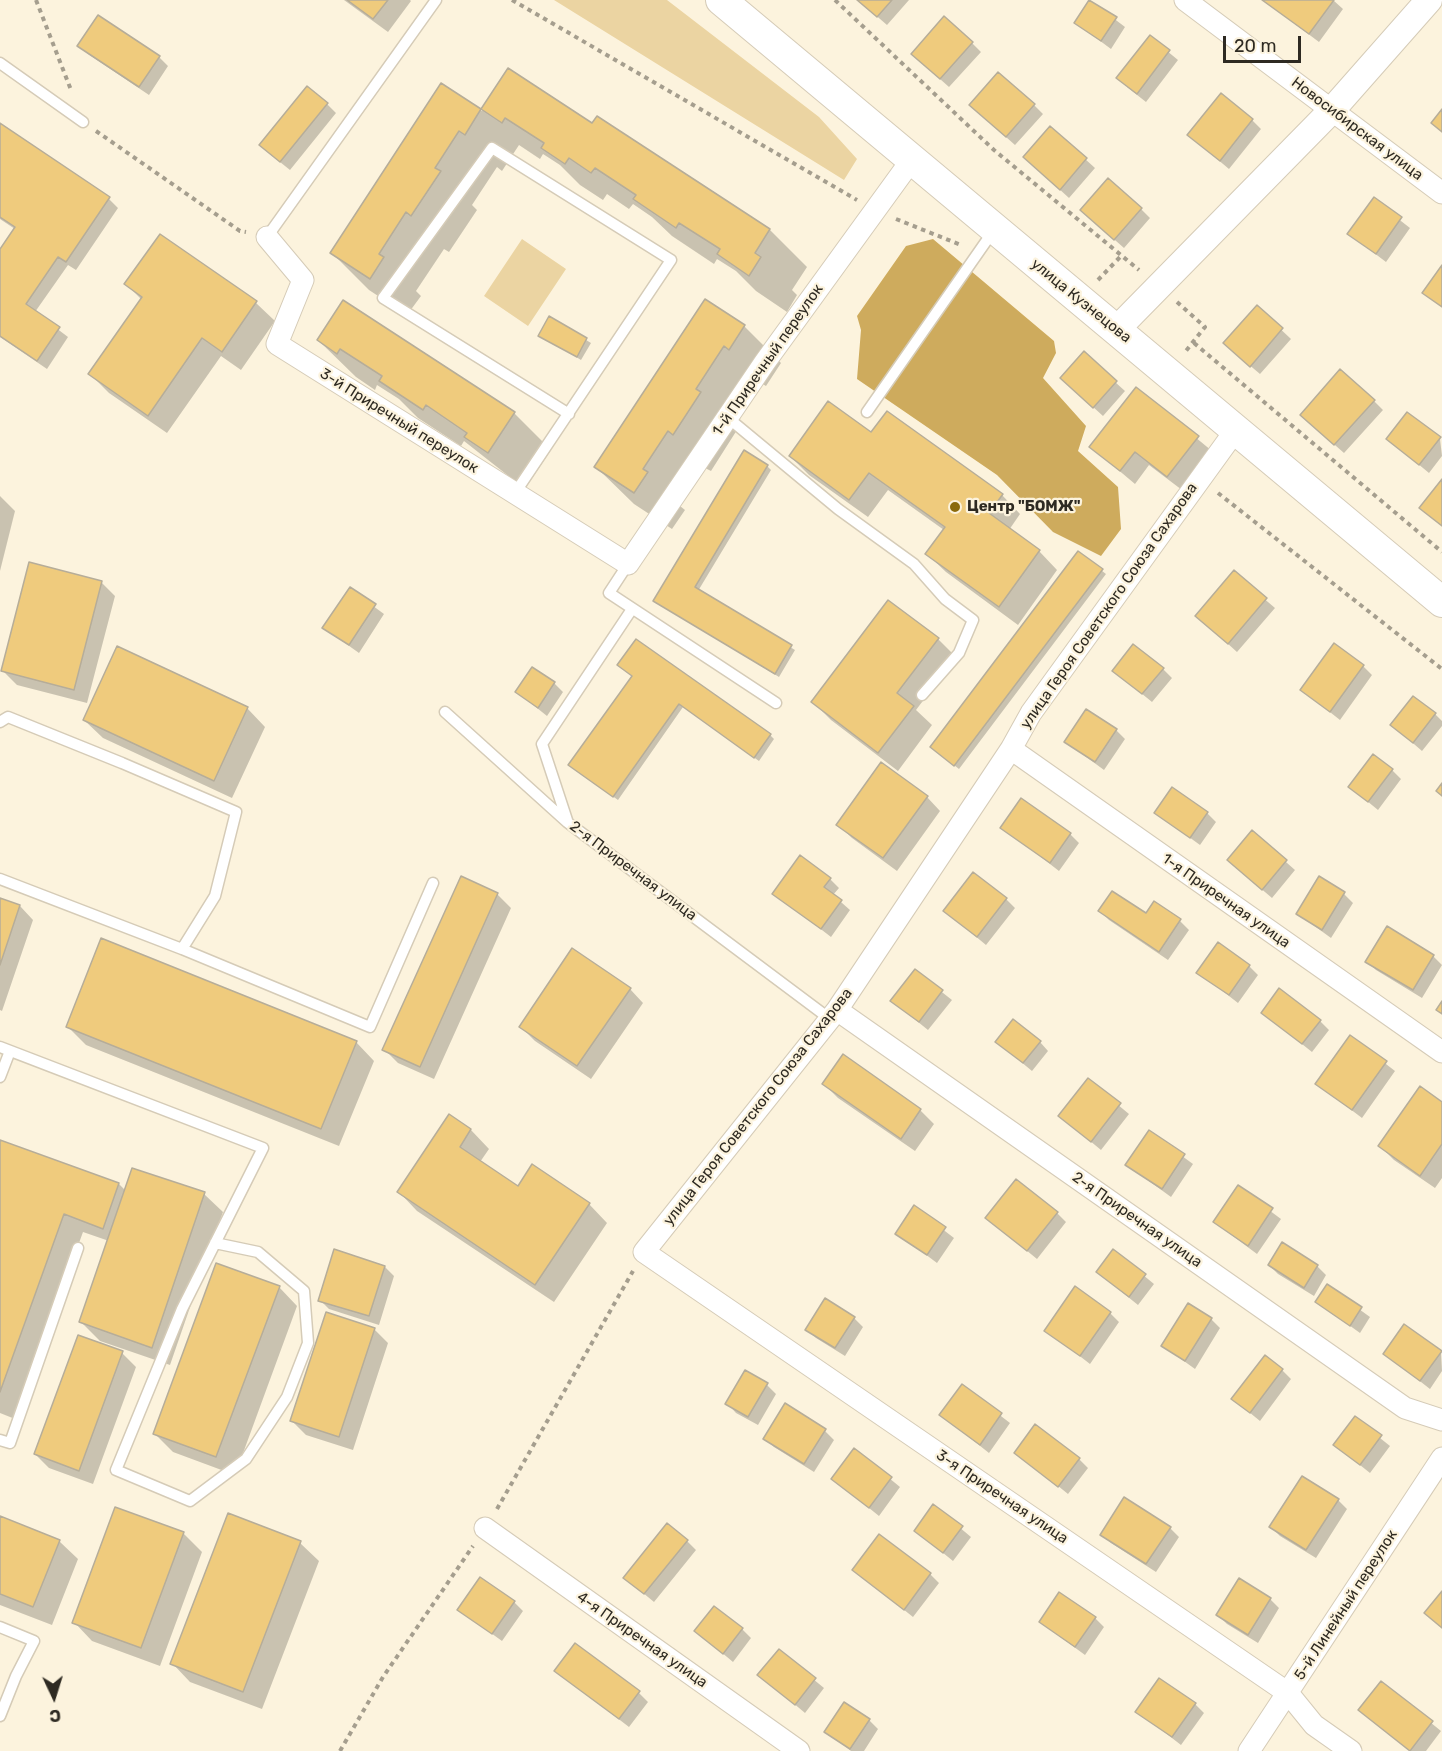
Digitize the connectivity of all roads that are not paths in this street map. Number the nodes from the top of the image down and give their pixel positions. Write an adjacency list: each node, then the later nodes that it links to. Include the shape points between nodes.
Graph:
1 (436, 0): 11 (lane)
2 (721, 0): 8 (main road, улица Кузнецова)
3 (1185, 0): 6 (street, Новосибирская улица)
4 (1429, 0): 6 (street)
5 (0, 63): 7 (lane)
6 (1332, 110): 9 (street, Новосибирская улица); 12 (street)
7 (83, 122)
8 (913, 159): 10 (main road, улица Кузнецова); 15 (street, 1-й Приречный переулок)
9 (1442, 193)
10 (995, 230): 12 (main road, улица Кузнецова); 13 (lane)
11 (267, 237): 17 (street, 3-й Приречный переулок, via 303,280 277,345)
12 (1117, 329): 16 (main road, улица Кузнецова)
13 (867, 412)
14 (568, 414): 14 (lane, via 671,260 492,148 384,298); 17 (lane)
15 (727, 417): 18 (street, 1-й Приречный переулок); 21 (lane, via 838,509 914,564 945,599 973,620 959,653)
16 (1235, 431): 19 (main road, улица Кузнецова); 25 (street, улица Героя Советского Союза Сахарова, via 1030,713)
17 (515, 493): 18 (street, 3-й Приречный переулок)
18 (628, 564): 20 (lane, via 609,593)
19 (1442, 602)
20 (632, 609): 22 (lane); 26 (lane, via 542,744)
21 (922, 694)
22 (776, 703)
23 (445, 712): 26 (lane, 2-я Приречная улица)
24 (0, 722): 29 (lane, via 8,717 236,812 215,896)
25 (1011, 749): 30 (street, улица Героя Советского Союза Сахарова); 32 (street, 1-я Приречная улица)
26 (567, 822): 30 (lane, 2-я Приречная улица)
27 (0, 879): 29 (lane)
28 (433, 883): 29 (lane, via 369,1027)
29 (182, 950)
30 (833, 1014): 36 (street, улица Героя Советского Союза Сахарова); 37 (street, 2-я Приречная улица, via 1405,1407)
31 (5, 1049): 33 (lane); 34 (lane, via 263,1148)
32 (1442, 1052)
33 (0, 1077)
34 (215, 1243): 34 (lane, via 182,1309 116,1470 190,1501 246,1459 287,1397 308,1343 304,1291 258,1252)
35 (78, 1248): 38 (lane, via 10,1443)
36 (644, 1252): 42 (street, 3-я Приречная улица)
37 (1442, 1420)
38 (0, 1440)
39 (1442, 1458): 42 (street, 5-й Линейный переулок)
40 (485, 1528): 44 (street, 4-я Приречная улица)
41 (0, 1627): 43 (lane, via 34,1641)
42 (1288, 1693): 45 (street, 5-й Линейный переулок); 46 (street, 3-я Приречная улица, via 1314,1725)
43 (0, 1716)
44 (799, 1751)
45 (1249, 1751)
46 (1351, 1751)

